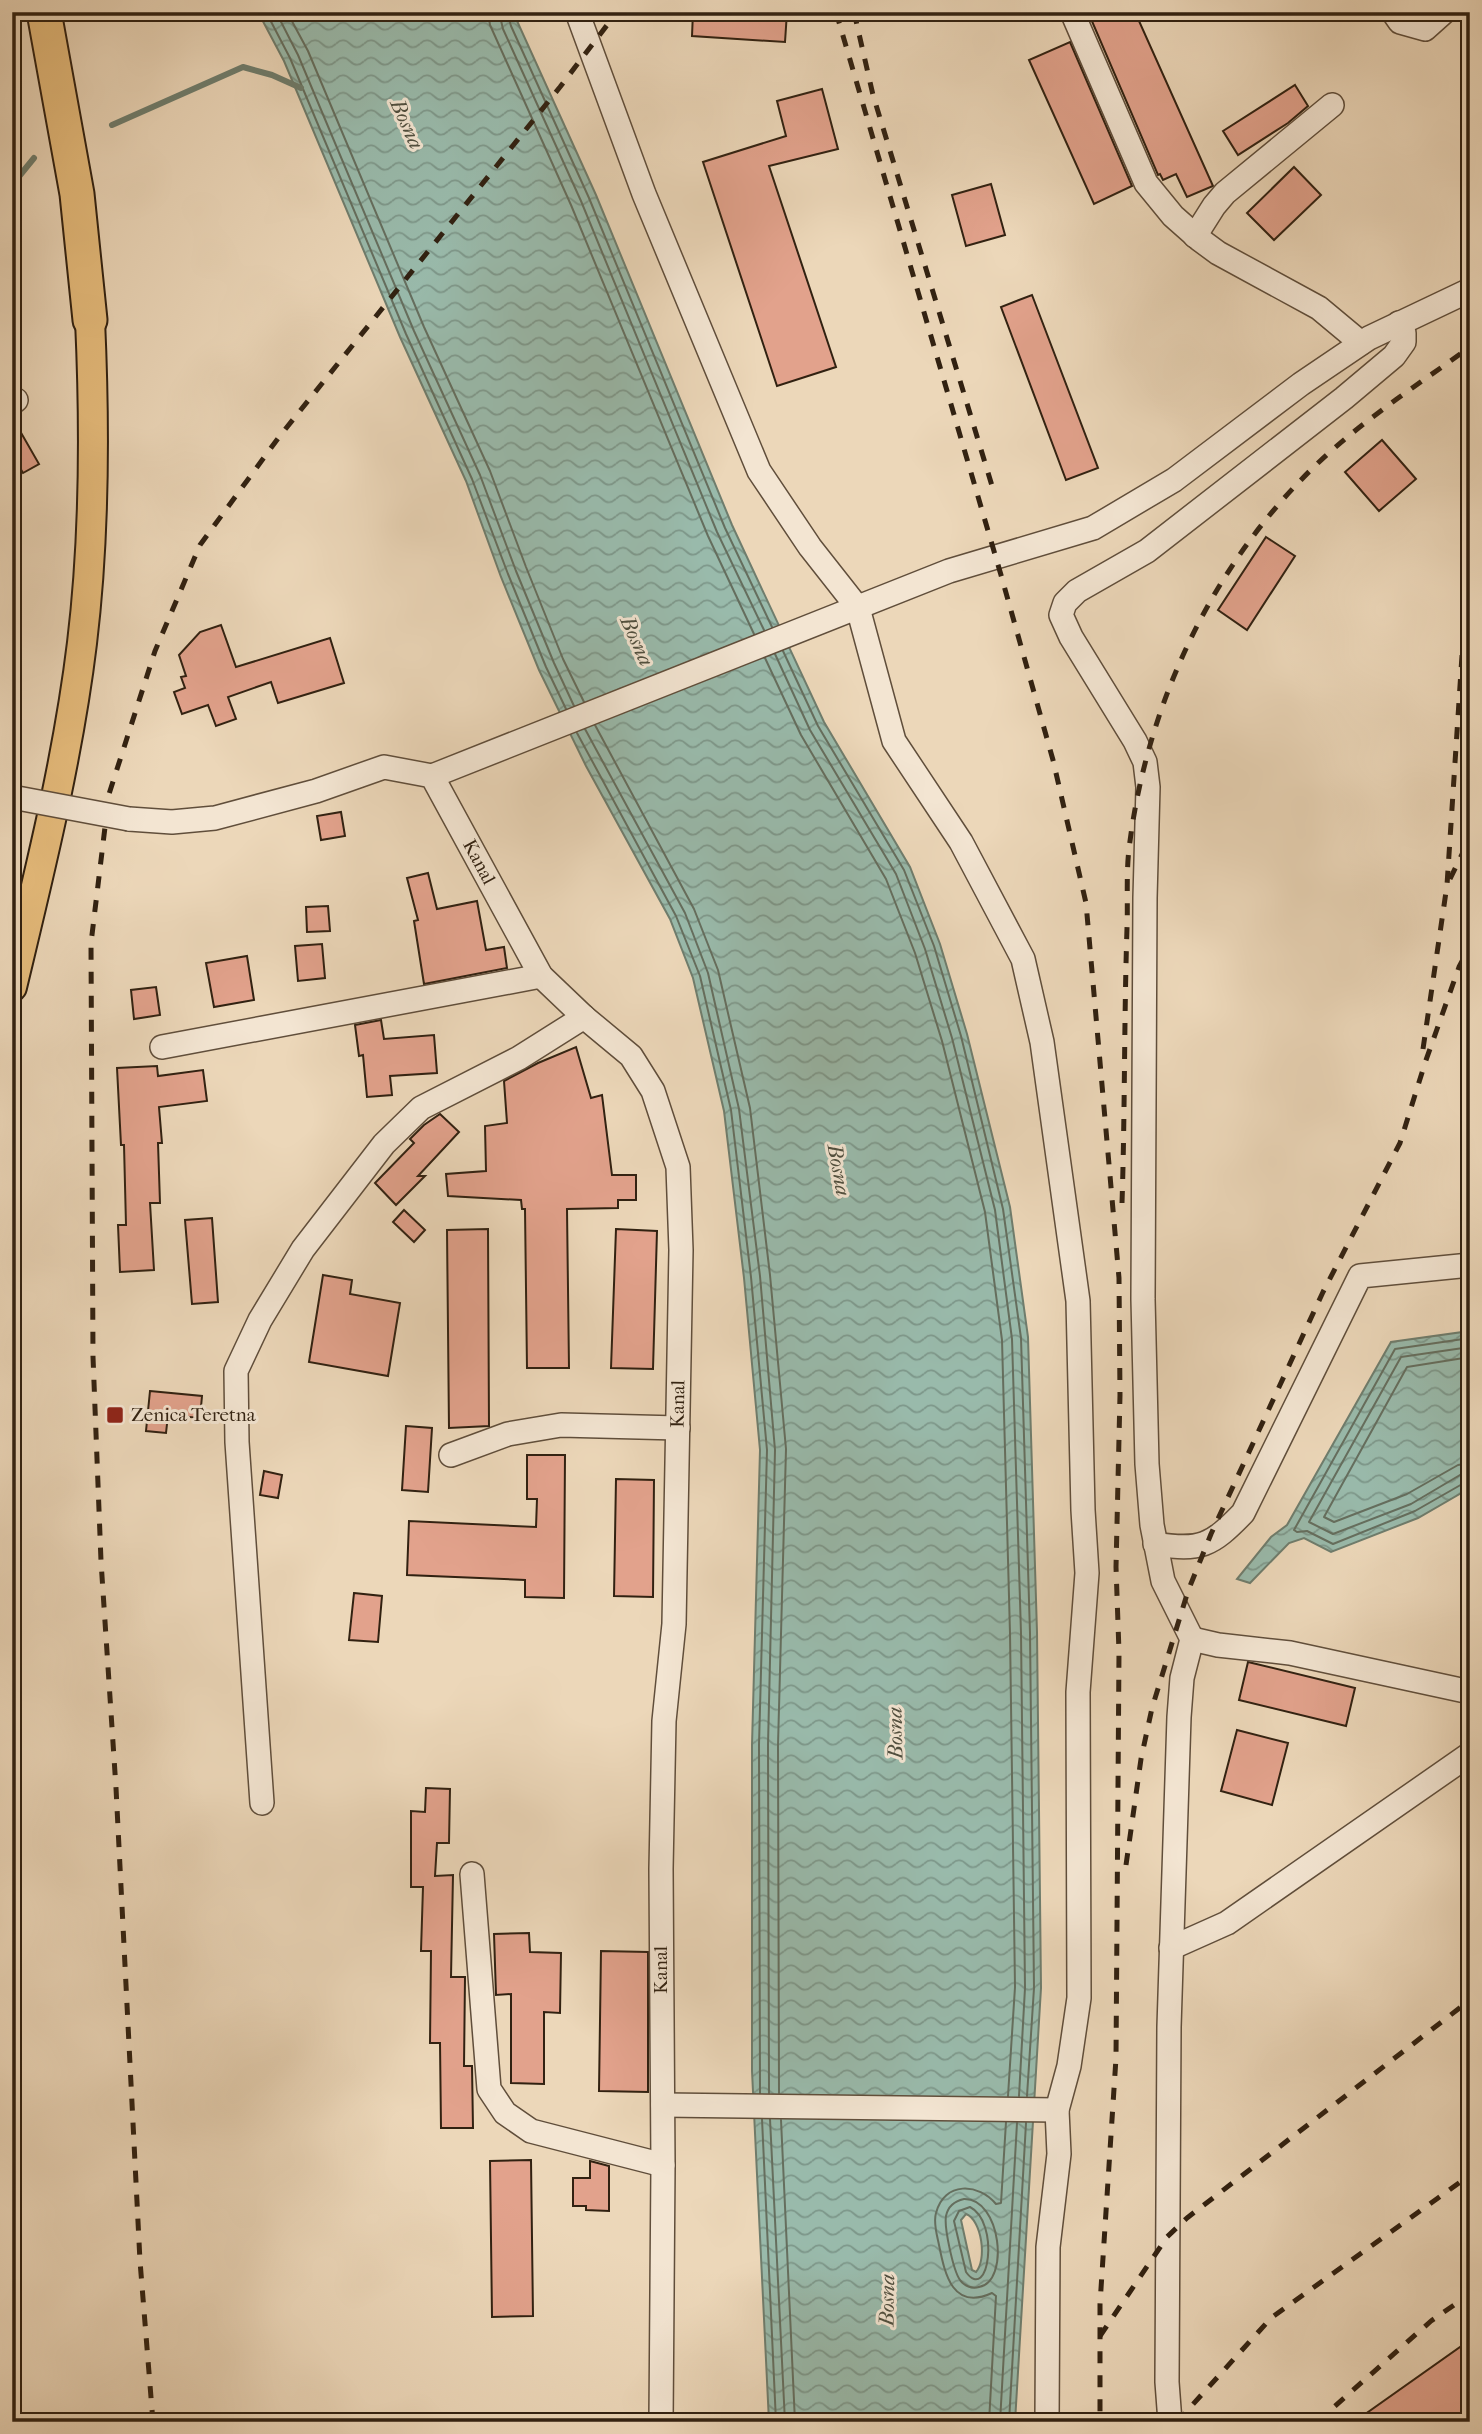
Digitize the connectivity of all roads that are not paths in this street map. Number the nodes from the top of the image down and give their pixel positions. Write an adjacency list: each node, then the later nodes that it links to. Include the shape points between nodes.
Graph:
1 (44, 12): 10 (highway, via 77,194)
2 (68, 12): 10 (highway, via 100,237)
3 (577, 12): 13 (street, via 644,194 759,471)
4 (1072, 12): 8 (street, via 1146,183)
5 (1393, 12): 6 (street, via 1400,22 1425,29)
6 (1444, 12)
7 (1332, 106): 8 (street, via 1225,193)
8 (1195, 236): 12 (street, via 1320,308)
9 (1470, 290): 11 (street)
10 (90, 320): 17 (main road, via 94,453 81,646 56,794)
11 (1399, 323): 12 (street); 23 (street, via 1404,342 1394,356 1147,551 1077,591 1061,615 1135,741 1145,762 1148,787 1143,1299 1147,1464)
12 (1361, 343): 13 (street, via 1174,480 1093,528 949,571)
13 (858, 608): 14 (street); 31 (street, via 894,741 961,842 1023,960 1058,1145 1078,1301 1087,1573 1078,1692 1079,1998 1069,2066)
14 (432, 776): 15 (street, bridge, via 384,767 215,818 172,822 129,819); 16 (street, Kanal)
15 (12, 797)
16 (541, 976): 18 (street, Kanal); 19 (street)
17 (12, 987)
18 (584, 1017): 21 (street, Kanal, via 631,1056 653,1091 678,1167); 27 (street, via 519,1058 421,1108 384,1144 303,1249 260,1320 236,1371)
19 (162, 1047)
20 (1470, 1265): 23 (street, via 1360,1276 1243,1513 1207,1544 1186,1549)
21 (678, 1428): 22 (street, via 561,1425 508,1434); 30 (street, Kanal, via 674,1625 664,1721)
22 (450, 1455)
23 (1155, 1544): 24 (street, via 1163,1581)
24 (1192, 1639): 25 (street, via 1290,1653); 29 (street, via 1179,1717)
25 (1470, 1692)
26 (1470, 1754): 29 (street, via 1227,1923)
27 (262, 1803)
28 (472, 1874): 32 (street, via 489,2090 505,2113 531,2131)
29 (1171, 1948): 35 (street)
30 (663, 2105): 31 (street); 32 (street, Kanal)
31 (1051, 2109): 34 (street, via 1059,2154 1048,2247)
32 (663, 2165): 33 (street, Kanal)
33 (661, 2422)
34 (1047, 2422)
35 (1170, 2422)

